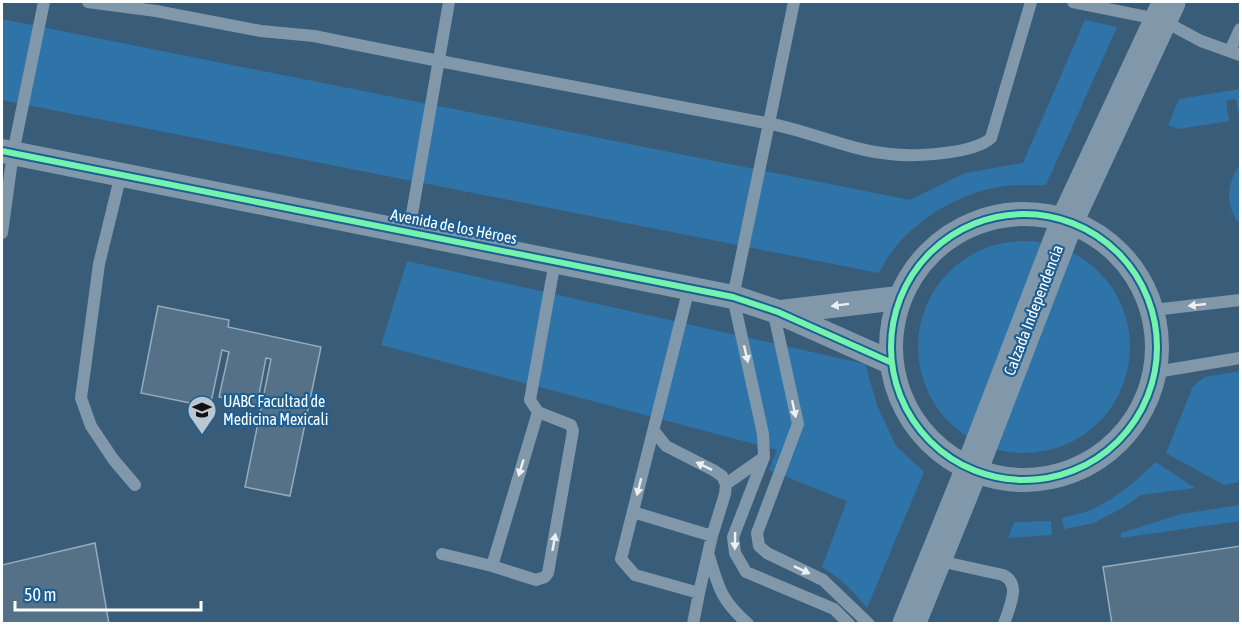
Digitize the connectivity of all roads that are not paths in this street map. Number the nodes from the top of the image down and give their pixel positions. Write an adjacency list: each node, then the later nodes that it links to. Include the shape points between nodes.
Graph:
1 (44, 2): 12 (lane)
2 (88, 2): 10 (lane, via 314,36)
3 (449, 2): 10 (lane)
4 (794, 2): 11 (lane)
5 (1031, 2): 11 (lane, via 991,138 986,143 924,155 891,155)
6 (1073, 2): 7 (lane)
7 (1165, 11): 9 (lane, via 1202,41); 14 (main road, Calzada Independencia)
8 (1240, 29): 9 (lane)
9 (1235, 53)
10 (438, 62): 11 (lane); 15 (lane)
11 (770, 123): 19 (lane)
12 (7, 152): 13 (street, Avenida de los Héroes); 16 (lane)
13 (121, 174): 15 (street, Avenida de los Héroes); 32 (lane, via 99,264 81,398 91,426)
14 (1068, 219): 20 (street, via 1033,212 986,217 949,234 918,262); 22 (street, via 1106,240 1135,271); 30 (main road, Calzada Independencia)
15 (409, 231): 17 (street, Avenida de los Héroes)
16 (2, 233)
17 (555, 261): 18 (street, Avenida de los Héroes); 27 (lane, via 530,395)
18 (689, 288): 19 (street, Avenida de los Héroes); 28 (lane)
19 (733, 297): 23 (street, Avenida de los Héroes); 29 (lane, one-way to 29, via 763,434)
20 (898, 298): 23 (street, Avenida de los Héroes, one-way to 23); 25 (street)
21 (1240, 300): 22 (lane, one-way to 22)
22 (1153, 310): 26 (street)
23 (775, 311): 25 (street, Avenida de los Héroes); 43 (lane, one-way to 43, via 798,424 758,533 759,546 823,580)
24 (1240, 358): 26 (lane)
25 (890, 362): 30 (street, via 899,396 916,427 939,451)
26 (1156, 372): 30 (street, via 1143,410 1119,441 1087,465 1050,479 1010,480)
27 (538, 412): 38 (lane, one-way to 38); 38 (lane, one-way to 27, via 536,580 548,573 573,431 571,425)
28 (654, 431): 31 (lane, one-way to 28, via 713,470 666,446); 33 (lane, one-way to 33)
29 (764, 457): 31 (lane); 42 (lane, one-way to 42, via 733,537 735,553 746,572 834,609)
30 (971, 471): 37 (main road, Calzada Independencia)
31 (726, 484): 34 (lane)
32 (135, 485)
33 (633, 512): 34 (lane); 39 (lane, via 621,559 626,567 634,575)
34 (712, 536): 36 (lane)
35 (442, 554): 38 (lane)
36 (708, 554): 39 (lane); 41 (lane, via 722,595)
37 (935, 560): 44 (main road, Calzada Independencia); 45 (lane, via 1010,578 1013,594)
38 (492, 566)
39 (699, 593): 40 (lane)
40 (693, 624)
41 (748, 624)
42 (849, 624)
43 (869, 624)
44 (909, 624)
45 (1004, 624)

